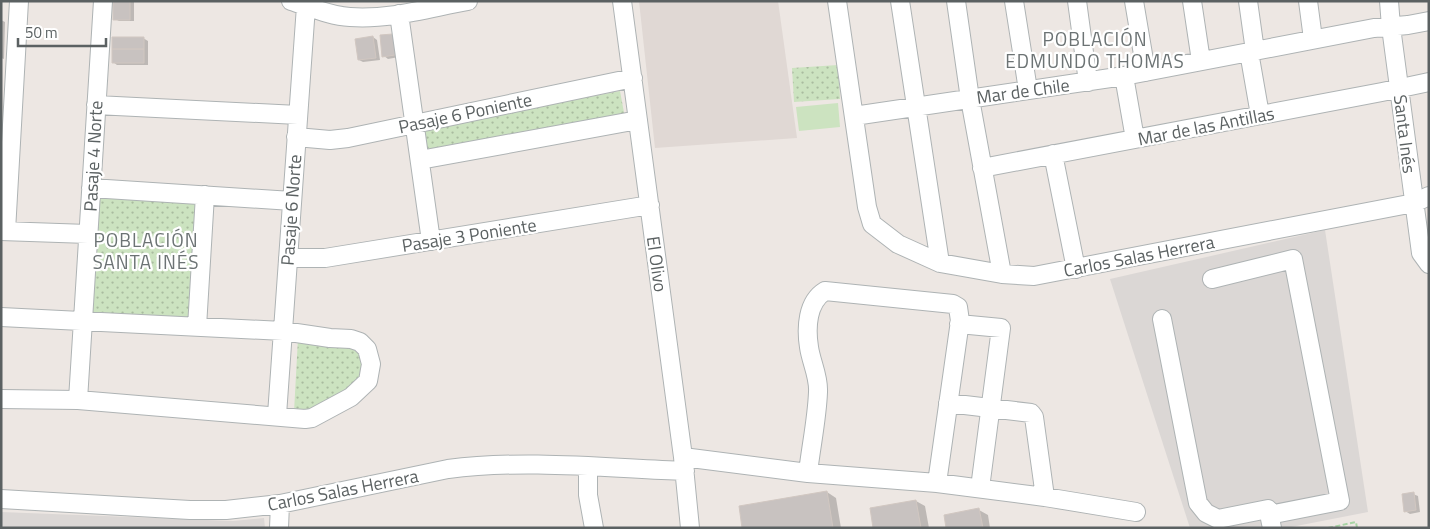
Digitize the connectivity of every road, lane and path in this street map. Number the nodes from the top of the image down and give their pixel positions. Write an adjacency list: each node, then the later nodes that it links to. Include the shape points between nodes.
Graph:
1 (20, 1): 48 (street)
2 (102, 1): 31 (street, Pasaje 4 Norte)
3 (468, 1): 16 (street)
4 (622, 1): 25 (street, El Olivo)
5 (836, 1): 35 (street)
6 (900, 1): 32 (street)
7 (956, 1): 30 (street)
8 (1014, 1): 29 (street)
9 (1077, 1): 26 (street)
10 (1134, 1): 23 (street)
11 (1192, 1): 22 (street)
12 (1248, 1): 21 (street)
13 (1308, 1): 20 (street)
14 (1390, 1): 19 (street, Santa Inés)
15 (298, 4): 17 (street, via 348,17); 33 (street, Pasaje 6 Norte)
16 (435, 4): 17 (street)
17 (399, 14): 37 (street)
18 (1429, 21): 19 (street, Mar de Chile)
19 (1391, 27): 20 (street, Mar de Chile); 28 (street, Santa Inés)
20 (1313, 39): 21 (street, Mar de Chile)
21 (1252, 52): 22 (street, Mar de Chile); 34 (street)
22 (1201, 62): 23 (street, Mar de Chile)
23 (1146, 72): 24 (street, Mar de Chile)
24 (1124, 76): 26 (street, Mar de Chile); 39 (street)
25 (632, 78): 36 (street, El Olivo); 37 (street, Pasaje 6 Poniente)
26 (1088, 82): 29 (street, Mar de Chile)
27 (1429, 82): 28 (street, Mar de las Antillas)
28 (1398, 87): 34 (street, Mar de las Antillas); 45 (street, Santa Inés)
29 (1028, 90): 30 (street, Mar de Chile)
30 (970, 99): 32 (street, Mar de Chile); 42 (street)
31 (96, 105): 33 (street); 43 (street, Pasaje 4 Norte)
32 (916, 107): 35 (street, Mar de Chile); 52 (street)
33 (298, 115): 38 (street, Pasaje 6 Norte)
34 (1260, 115): 39 (street, Mar de las Antillas)
35 (854, 116): 52 (street, Carlos Salas Herrera, via 872,224 898,244)
36 (638, 120): 41 (street, Pasaje 6 Poniente); 47 (street, El Olivo)
37 (414, 123): 38 (street, Pasaje 6 Poniente, via 337,139); 41 (street)
38 (296, 137): 46 (street, Pasaje 6 Norte)
39 (1135, 139): 40 (street, Mar de las Antillas)
40 (1053, 154): 42 (street, Mar de las Antillas); 54 (street)
41 (420, 160): 50 (street)
42 (982, 168): 55 (street)
43 (91, 188): 44 (street); 49 (street, Pasaje 4 Norte)
44 (205, 196): 46 (street); 61 (street)
45 (1421, 199): 53 (street, Santa Inés, via 1421,253); 54 (street, Carlos Salas Herrera)
46 (292, 201): 51 (street, Pasaje 6 Norte)
47 (650, 205): 50 (street, Pasaje 3 Poniente); 68 (street, El Olivo)
48 (4, 231): 49 (street)
49 (88, 234): 59 (street, Pasaje 4 Norte)
50 (431, 241): 51 (street, Pasaje 3 Poniente, via 325,258)
51 (288, 258): 62 (street, Pasaje 6 Norte)
52 (940, 263): 55 (street, Carlos Salas Herrera)
53 (1429, 264)
54 (1076, 269): 55 (street, Carlos Salas Herrera, via 1034,276)
55 (1002, 274)
56 (1212, 279): 77 (street, via 1293,259 1340,501)
57 (1, 317): 59 (street)
58 (1162, 320): 77 (street, via 1198,502 1218,519 1268,509)
59 (83, 321): 61 (street); 64 (street, Pasaje 4 Norte)
60 (960, 324): 65 (street); 66 (street, via 1001,328); 70 (street, via 960,311 953,304 825,291 817,296 807,327 818,391)
61 (197, 327): 62 (street)
62 (283, 331): 67 (street, Pasaje 6 Norte); 67 (street, via 351,338 367,349 372,364 368,381 351,397 312,418)
63 (1, 399): 64 (street)
64 (78, 400): 67 (street)
65 (948, 403): 66 (street); 71 (street)
66 (990, 408): 72 (street); 73 (street, via 1031,413 1034,417)
67 (277, 415)
68 (684, 464): 69 (street, Carlos Salas Herrera); 70 (street, Carlos Salas Herrera); 80 (street, El Olivo)
69 (588, 467): 75 (street, Carlos Salas Herrera, via 515,464 462,468); 79 (street, via 588,494)
70 (808, 472): 71 (street, Carlos Salas Herrera)
71 (937, 483): 72 (street, Carlos Salas Herrera)
72 (980, 488): 73 (street, Carlos Salas Herrera)
73 (1045, 497): 76 (street, Carlos Salas Herrera)
74 (1, 498): 75 (street, Carlos Salas Herrera, via 208,510)
75 (280, 504): 78 (street)
76 (1136, 512)
77 (1270, 521)
78 (279, 528)
79 (594, 528)
80 (690, 528)
81 (1328, 528): 82 (path, via 1356,522)
82 (1357, 528)

